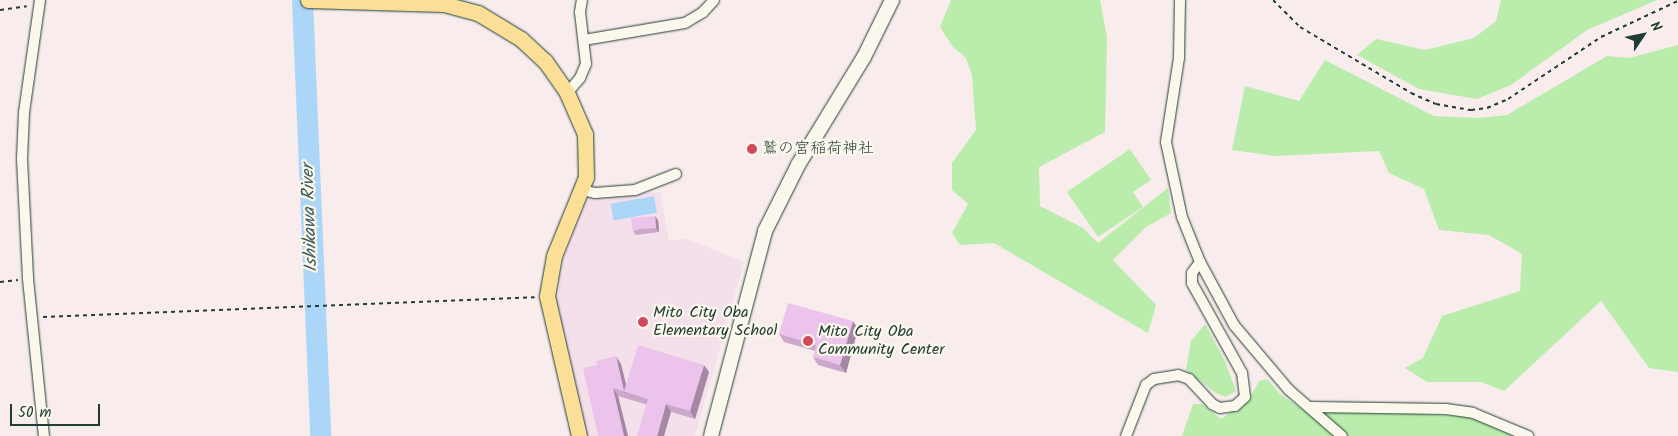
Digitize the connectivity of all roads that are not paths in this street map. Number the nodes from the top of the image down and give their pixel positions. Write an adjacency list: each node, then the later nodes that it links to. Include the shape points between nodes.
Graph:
1 (309, 0): 2 (main road)
2 (317, 0): 9 (main road, via 444,4 478,13 521,39 544,61)
3 (582, 0): 8 (street, via 580,12)
4 (714, 0): 8 (street, via 704,12 685,22)
5 (892, 0): 16 (main road, via 864,57 798,164 765,231)
6 (1180, 0): 12 (street, via 1179,58 1166,142 1182,217)
7 (40, 2): 14 (street, via 24,113 22,159 28,279)
8 (584, 40): 9 (street, via 586,64 580,78)
9 (567, 93): 11 (main road, via 580,117 586,144)
10 (676, 174): 11 (street, via 635,190 595,193)
11 (582, 190): 15 (main road, via 554,256 547,296)
12 (1200, 262): 13 (street, via 1234,325 1289,390); 17 (street, via 1192,273 1192,283 1242,373 1245,397 1236,406 1220,408 1212,404 1189,379 1178,375 1154,379 1146,385)
13 (1312, 406): 18 (street); 19 (street, via 1446,409 1473,414)
14 (44, 436)
15 (579, 436)
16 (711, 436)
17 (1126, 436)
18 (1342, 436)
19 (1528, 436)

